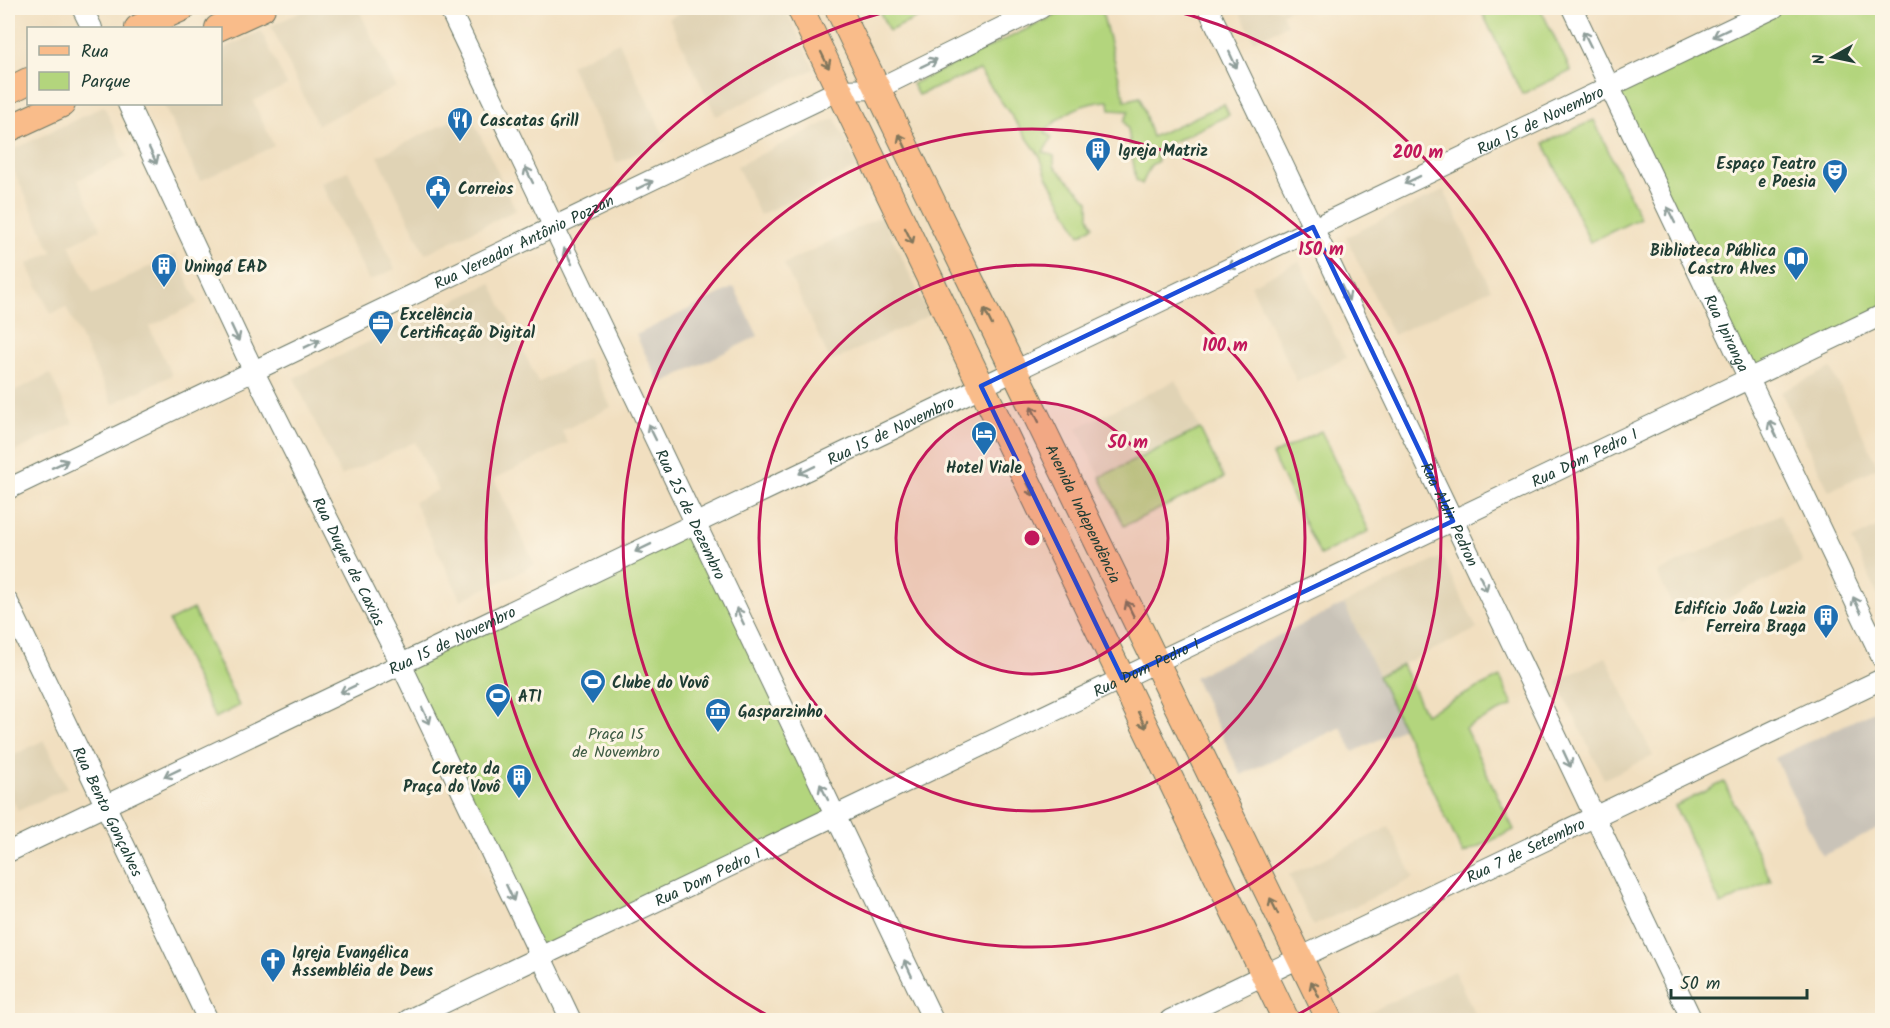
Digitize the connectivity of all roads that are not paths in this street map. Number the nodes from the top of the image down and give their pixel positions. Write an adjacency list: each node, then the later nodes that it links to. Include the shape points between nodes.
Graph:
1 (82, 8): 11 (street)
2 (182, 8): 12 (main road)
3 (262, 8): 13 (main road)
4 (449, 8): 23 (street, Rua 25 de Dezembro, one-way to 4)
5 (800, 8): 17 (main road, one-way to 17)
6 (838, 8): 16 (main road, Avenida Independência)
7 (1041, 8): 16 (street, Rua Vereador Antônio Pozzan, one-way to 7)
8 (1208, 8): 22 (street, Rua Aldir Pedron, one-way to 22)
9 (1572, 8): 15 (street, Rua Ipiranga, one-way to 9)
10 (1774, 8): 15 (street, Rua 15 de Novembro, one-way to 15)
11 (92, 27)
12 (140, 27)
13 (220, 27)
14 (27, 82): 18 (main road)
15 (1610, 86): 22 (street, Rua 15 de Novembro, one-way to 22); 27 (street, Rua Ipiranga, one-way to 15)
16 (877, 88): 17 (street, Rua Vereador Antônio Pozzan); 25 (main road, Avenida Independência, one-way to 16)
17 (839, 90): 23 (street, Rua Vereador Antônio Pozzan, one-way to 17); 28 (main road, one-way to 28)
18 (8, 91)
19 (60, 105): 21 (main road)
20 (128, 105): 26 (street, Rua Duque de Caxias, one-way to 26)
21 (8, 129)
22 (1313, 227): 25 (street, Rua 15 de Novembro, one-way to 25); 30 (street, Rua Aldir Pedron, one-way to 30)
23 (555, 228): 26 (street, Rua Vereador Antônio Pozzan, one-way to 23); 31 (street, Rua 25 de Dezembro, one-way to 23)
24 (1882, 315): 27 (street, Rua Dom Pedro I)
25 (1013, 370): 28 (street, Rua 15 de Novembro); 34 (main road, Avenida Independência, one-way to 25)
26 (254, 372): 29 (street, Rua Vereador Antônio Pozzan, one-way to 26); 35 (street, Rua Duque de Caxias)
27 (1749, 379): 30 (street, Rua Dom Pedro I); 33 (street, Rua Ipiranga, one-way to 27)
28 (981, 386): 31 (street, Rua 15 de Novembro, one-way to 31); 36 (main road, one-way to 36)
29 (8, 489)
30 (1453, 520): 34 (street, Rua Dom Pedro I); 40 (street, Rua Aldir Pedron, one-way to 40)
31 (696, 523): 35 (street, Rua 15 de Novembro, one-way to 35); 39 (street, Rua 25 de Dezembro, one-way to 31)
32 (8, 602): 38 (street, Rua Bento Gonçalves)
33 (1882, 658)
34 (1155, 661): 36 (street, Rua Dom Pedro I); 43 (main road, Avenida Independência, one-way to 34)
35 (401, 664): 38 (street, Rua 15 de Novembro, one-way to 38); 42 (street, Rua Duque de Caxias, one-way to 42)
36 (1122, 678): 39 (street, Rua Dom Pedro I); 44 (main road, one-way to 44)
37 (1882, 679): 40 (street, Rua 7 de Setembro)
38 (104, 805): 41 (street, Rua 15 de Novembro); 45 (street, Rua Bento Gonçalves)
39 (836, 816): 42 (street, Rua Dom Pedro I); 48 (street, Rua 25 de Dezembro, one-way to 39)
40 (1595, 817): 43 (street, Rua 7 de Setembro); 52 (street, Rua Aldir Pedron)
41 (8, 852)
42 (541, 957): 46 (street, Rua Dom Pedro I); 47 (street, Rua Duque de Caxias)
43 (1300, 958): 44 (street, Rua 7 de Setembro); 51 (main road, Avenida Independência, one-way to 43)
44 (1264, 975): 49 (street, Rua 7 de Setembro); 50 (main road)
45 (208, 1020)
46 (408, 1020)
47 (571, 1020)
48 (933, 1020)
49 (1170, 1020)
50 (1286, 1020)
51 (1330, 1020)
52 (1692, 1020)

